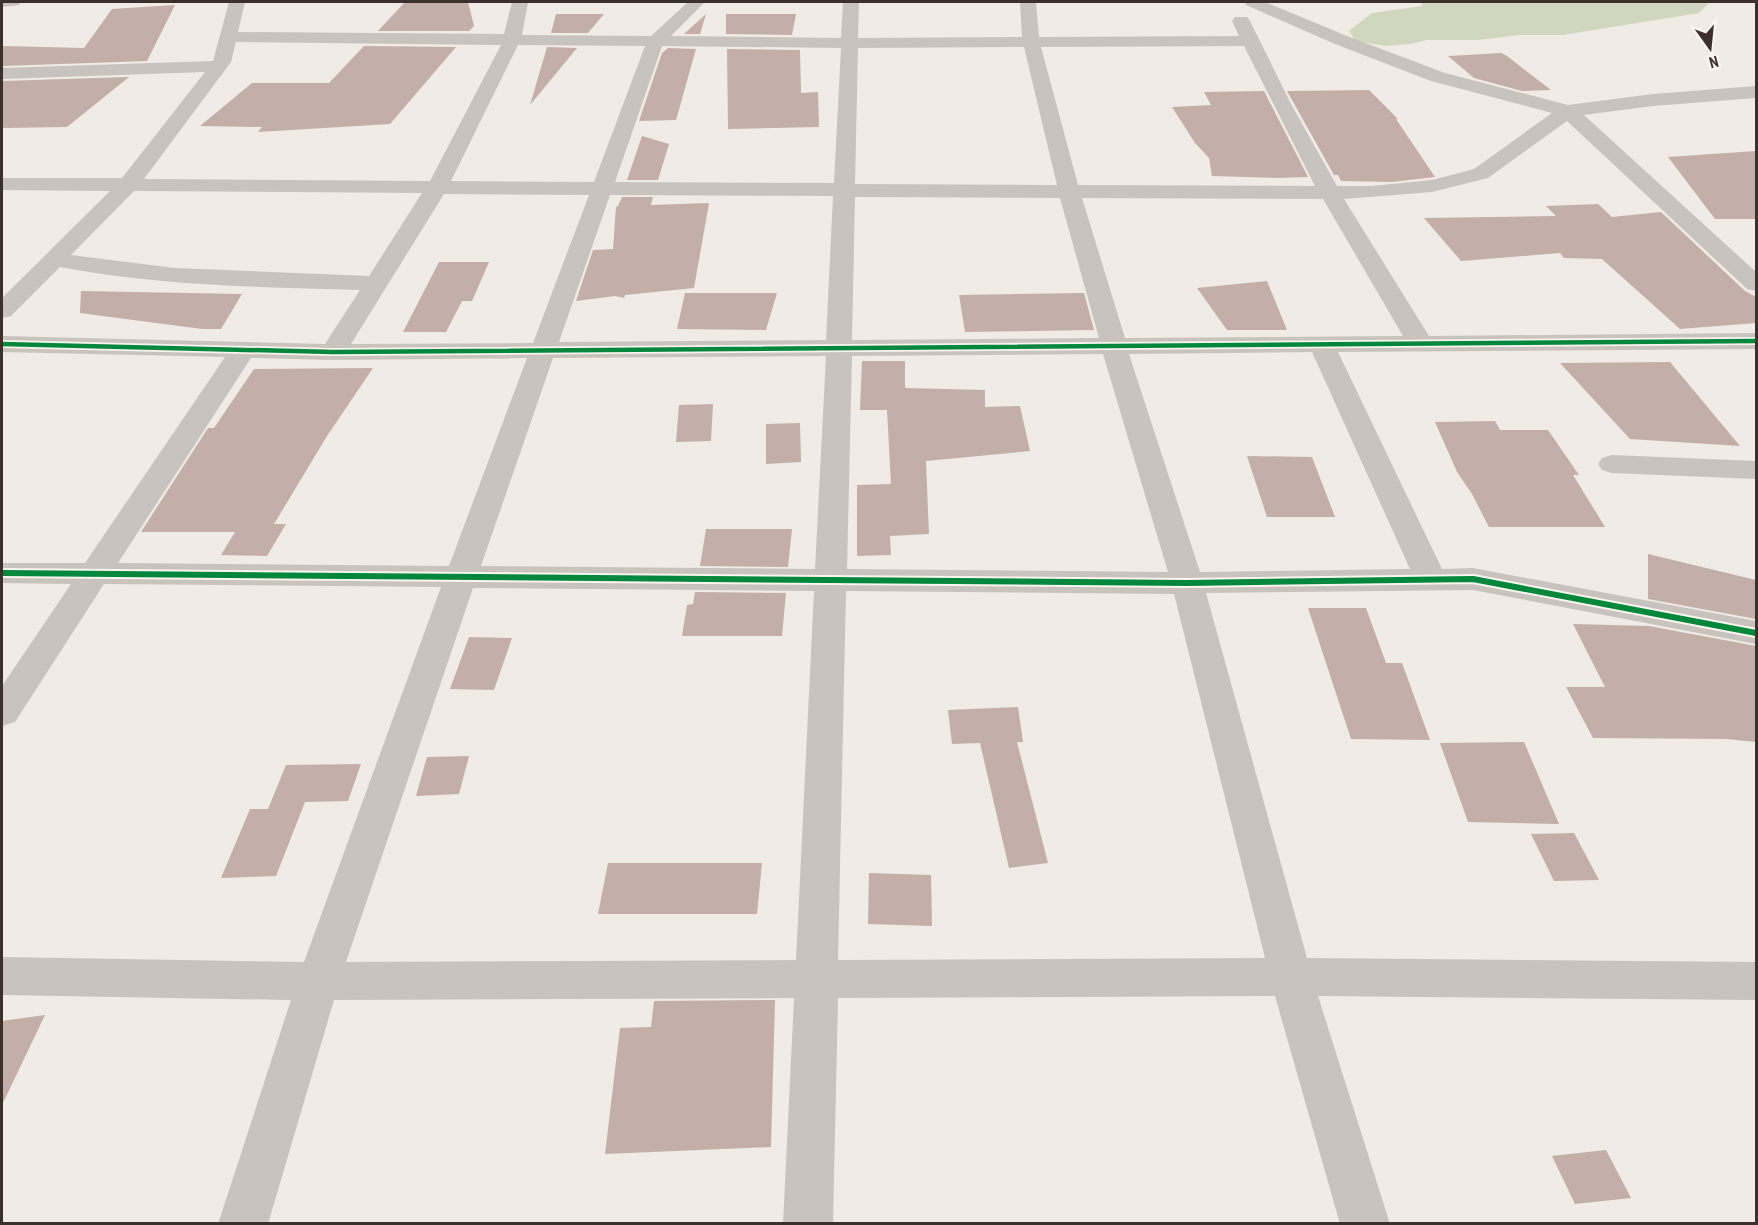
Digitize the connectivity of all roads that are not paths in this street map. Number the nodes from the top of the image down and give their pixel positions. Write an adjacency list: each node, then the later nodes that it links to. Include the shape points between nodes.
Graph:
1 (2, 2): 2 (street)
2 (13, 2)
3 (237, 2): 10 (street)
4 (520, 2): 11 (street)
5 (697, 2): 13 (street)
6 (851, 2): 15 (street)
7 (1028, 2): 14 (street)
8 (1232, 2): 12 (street)
9 (1252, 2): 21 (street, via 1437,76)
10 (228, 37): 11 (street); 16 (street)
11 (512, 40): 13 (street); 24 (street)
12 (1250, 41): 14 (street); 28 (street)
13 (655, 42): 15 (street); 25 (street)
14 (1031, 42): 15 (street); 27 (street)
15 (849, 43): 26 (street)
16 (219, 66): 18 (street); 23 (street)
17 (2, 73): 18 (street)
18 (35, 73): 19 (street)
19 (2, 91)
20 (1756, 92): 21 (street)
21 (1568, 111): 28 (street, via 1481,174 1432,186); 30 (street, via 1734,251)
22 (2, 184): 23 (street)
23 (127, 186): 24 (street); 29 (street)
24 (437, 187): 25 (street); 31 (street)
25 (601, 188): 26 (street); 40 (street)
26 (845, 190): 27 (street); 38 (street)
27 (1070, 191): 28 (street); 37 (street)
28 (1329, 193): 35 (street)
29 (56, 259): 31 (street, via 140,273); 32 (street)
30 (1754, 280)
31 (376, 283): 41 (street)
32 (2, 311)
33 (1756, 341): 35 (street)
34 (2, 344): 39 (street)
35 (1421, 344): 36 (street)
36 (1322, 345): 37 (street); 47 (street)
37 (1114, 346): 38 (street); 49 (street)
38 (839, 348): 40 (street); 48 (street)
39 (244, 349): 41 (street); 45 (street)
40 (542, 351): 41 (street); 46 (street)
41 (333, 352)
42 (1612, 464): 43 (street)
43 (1756, 470)
44 (2, 573): 45 (street)
45 (95, 573): 46 (street); 51 (street)
46 (461, 577): 48 (street); 55 (street)
47 (1430, 578): 49 (street); 50 (street, via 1520,586)
48 (831, 580): 49 (street); 54 (street)
49 (1187, 583): 53 (street)
50 (1756, 633)
51 (2, 712)
52 (2, 976): 55 (street)
53 (1291, 976): 54 (street); 56 (street); 59 (street)
54 (817, 979): 55 (street); 58 (street)
55 (318, 981): 57 (street)
56 (1756, 981)
57 (243, 1224)
58 (808, 1224)
59 (1365, 1224)

